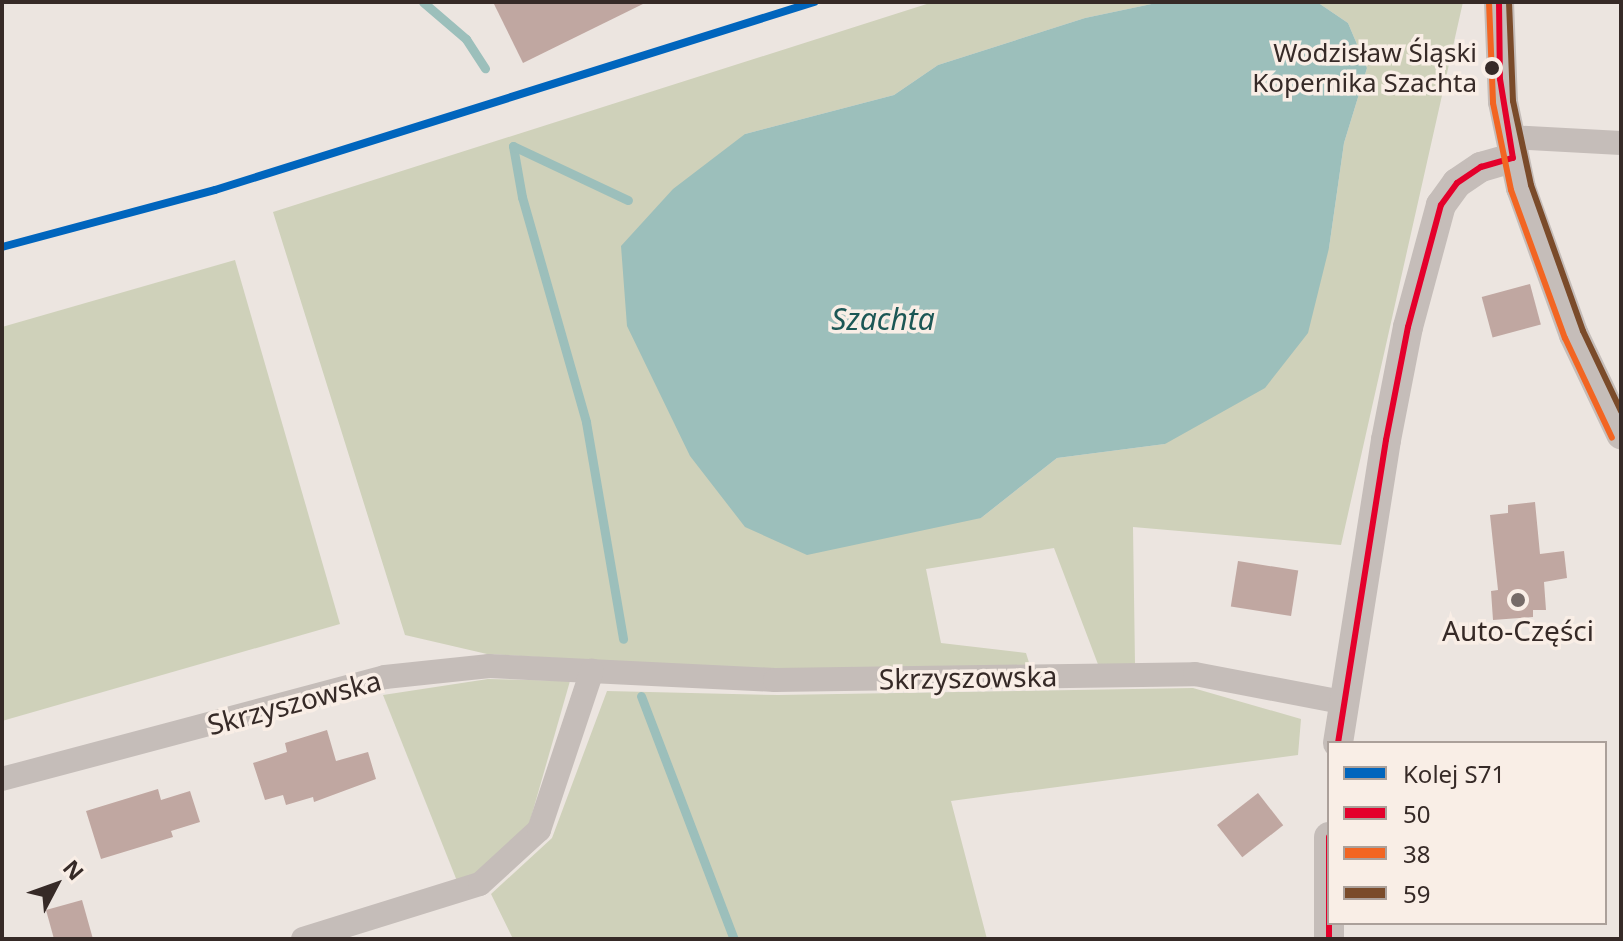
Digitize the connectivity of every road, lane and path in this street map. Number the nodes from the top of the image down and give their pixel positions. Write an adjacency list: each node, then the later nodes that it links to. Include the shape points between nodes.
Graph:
1 (1499, 2): 3 (street, via 1499,56)
2 (1621, 143): 3 (street)
3 (1511, 147): 4 (street, via 1574,335); 6 (street, via 1457,183 1441,205 1405,341)
4 (1621, 434)
5 (592, 671): 6 (street, Skrzyszowska, via 775,680 1195,674); 8 (street, Skrzyszowska, via 489,666 385,677); 9 (street, via 539,830 480,884)
6 (1342, 702): 7 (street)
7 (1338, 741)
8 (2, 779)
9 (303, 939)

